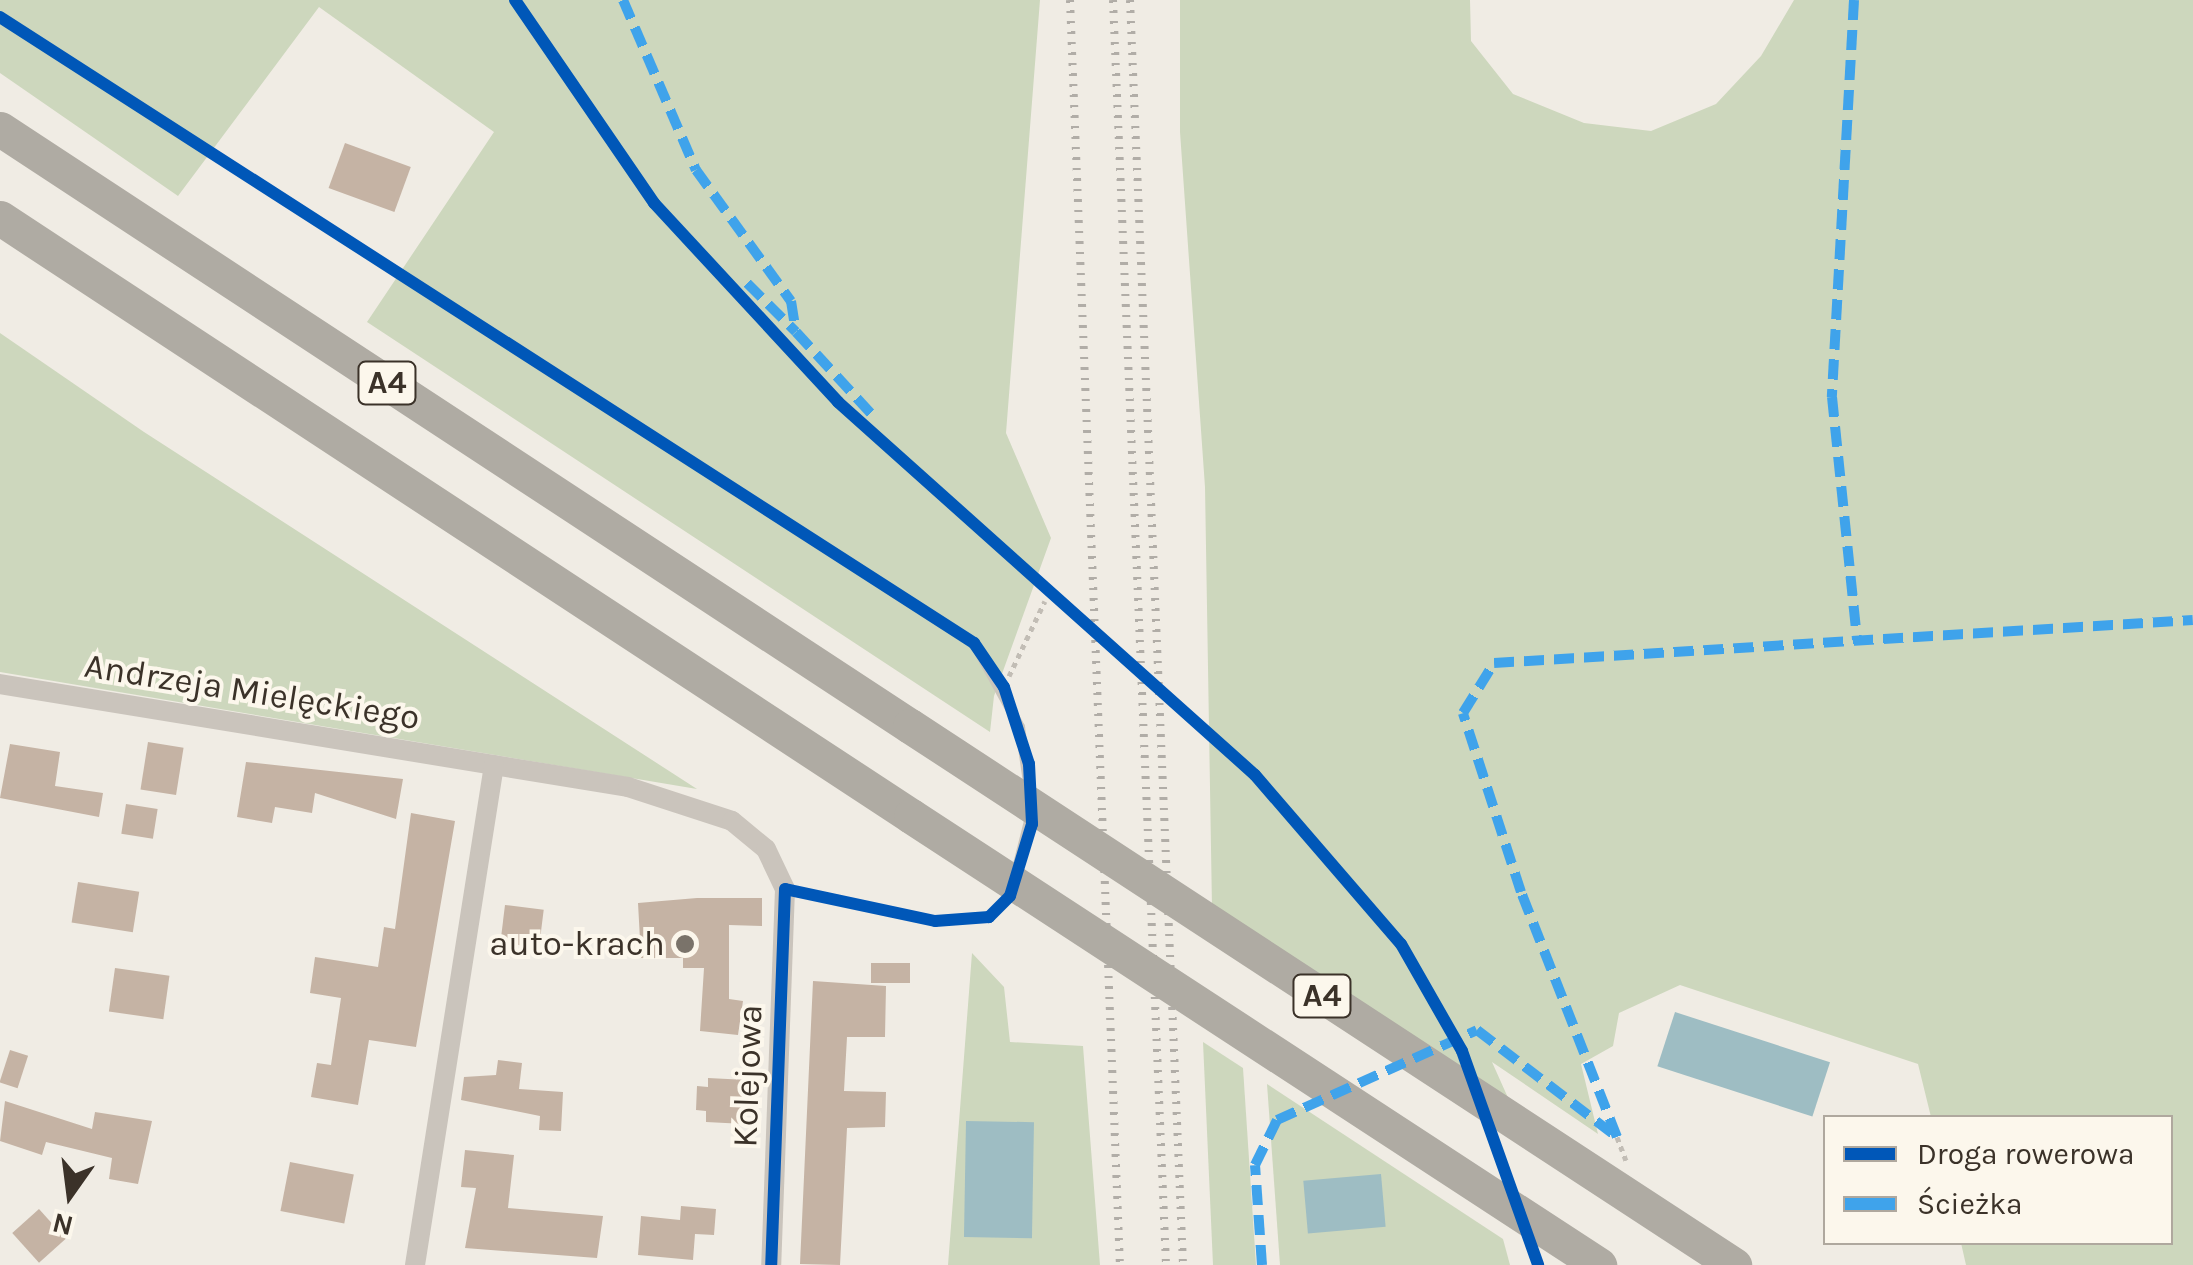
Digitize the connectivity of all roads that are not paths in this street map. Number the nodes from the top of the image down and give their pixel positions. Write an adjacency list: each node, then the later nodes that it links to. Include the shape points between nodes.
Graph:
1 (0, 17): 6 (lane, via 974,643 1004,687 1029,764 1032,824 1010,896 989,917 935,921)
2 (0, 129): 10 (highway, A4, bridge)
3 (0, 218): 9 (highway, A4, bridge)
4 (0, 684): 5 (street, Andrzeja Mielęckiego)
5 (494, 765): 6 (street, Andrzeja Mielęckiego, via 699,806 766,849); 7 (street)
6 (785, 889): 8 (street, Kolejowa)
7 (416, 1254)
8 (772, 1265)
9 (1599, 1265)
10 (1734, 1265)

